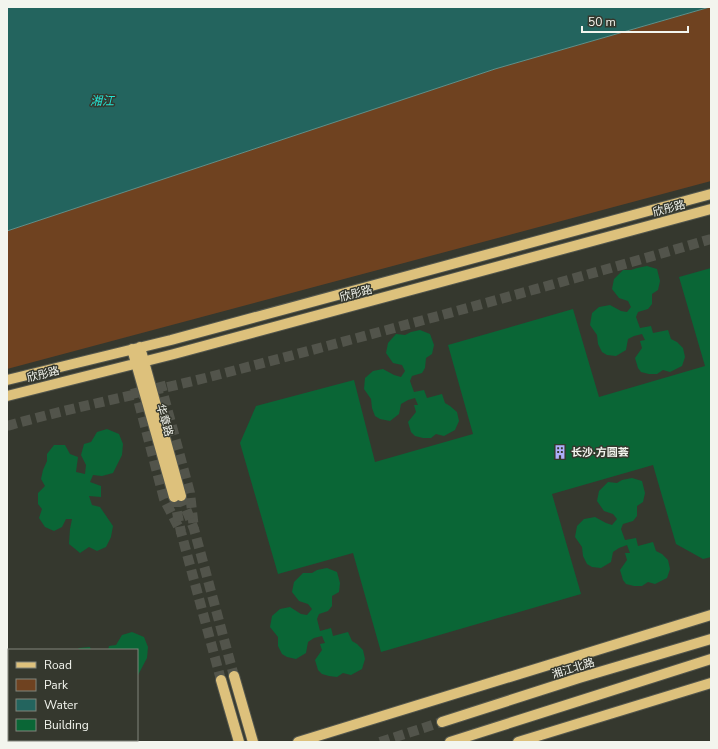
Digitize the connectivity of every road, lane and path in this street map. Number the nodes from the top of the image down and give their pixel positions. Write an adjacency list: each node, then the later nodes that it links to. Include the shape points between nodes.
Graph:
1 (711, 194): 3 (main road, 欣彤路)
2 (711, 209): 4 (main road, 欣彤路)
3 (136, 348): 4 (main road, 华章路); 5 (main road, 欣彤路)
4 (140, 363): 6 (main road, 欣彤路); 7 (main road, 华章路)
5 (7, 380)
6 (7, 396)
7 (177, 496)
8 (711, 615): 17 (main road)
9 (711, 639): 14 (main road, 湘江北路)
10 (711, 659): 18 (main road)
11 (234, 676): 16 (main road)
12 (221, 680): 15 (main road)
13 (711, 683): 19 (main road)
14 (442, 722)
15 (238, 742)
16 (253, 742)
17 (298, 742)
18 (450, 742)
19 (518, 742)

